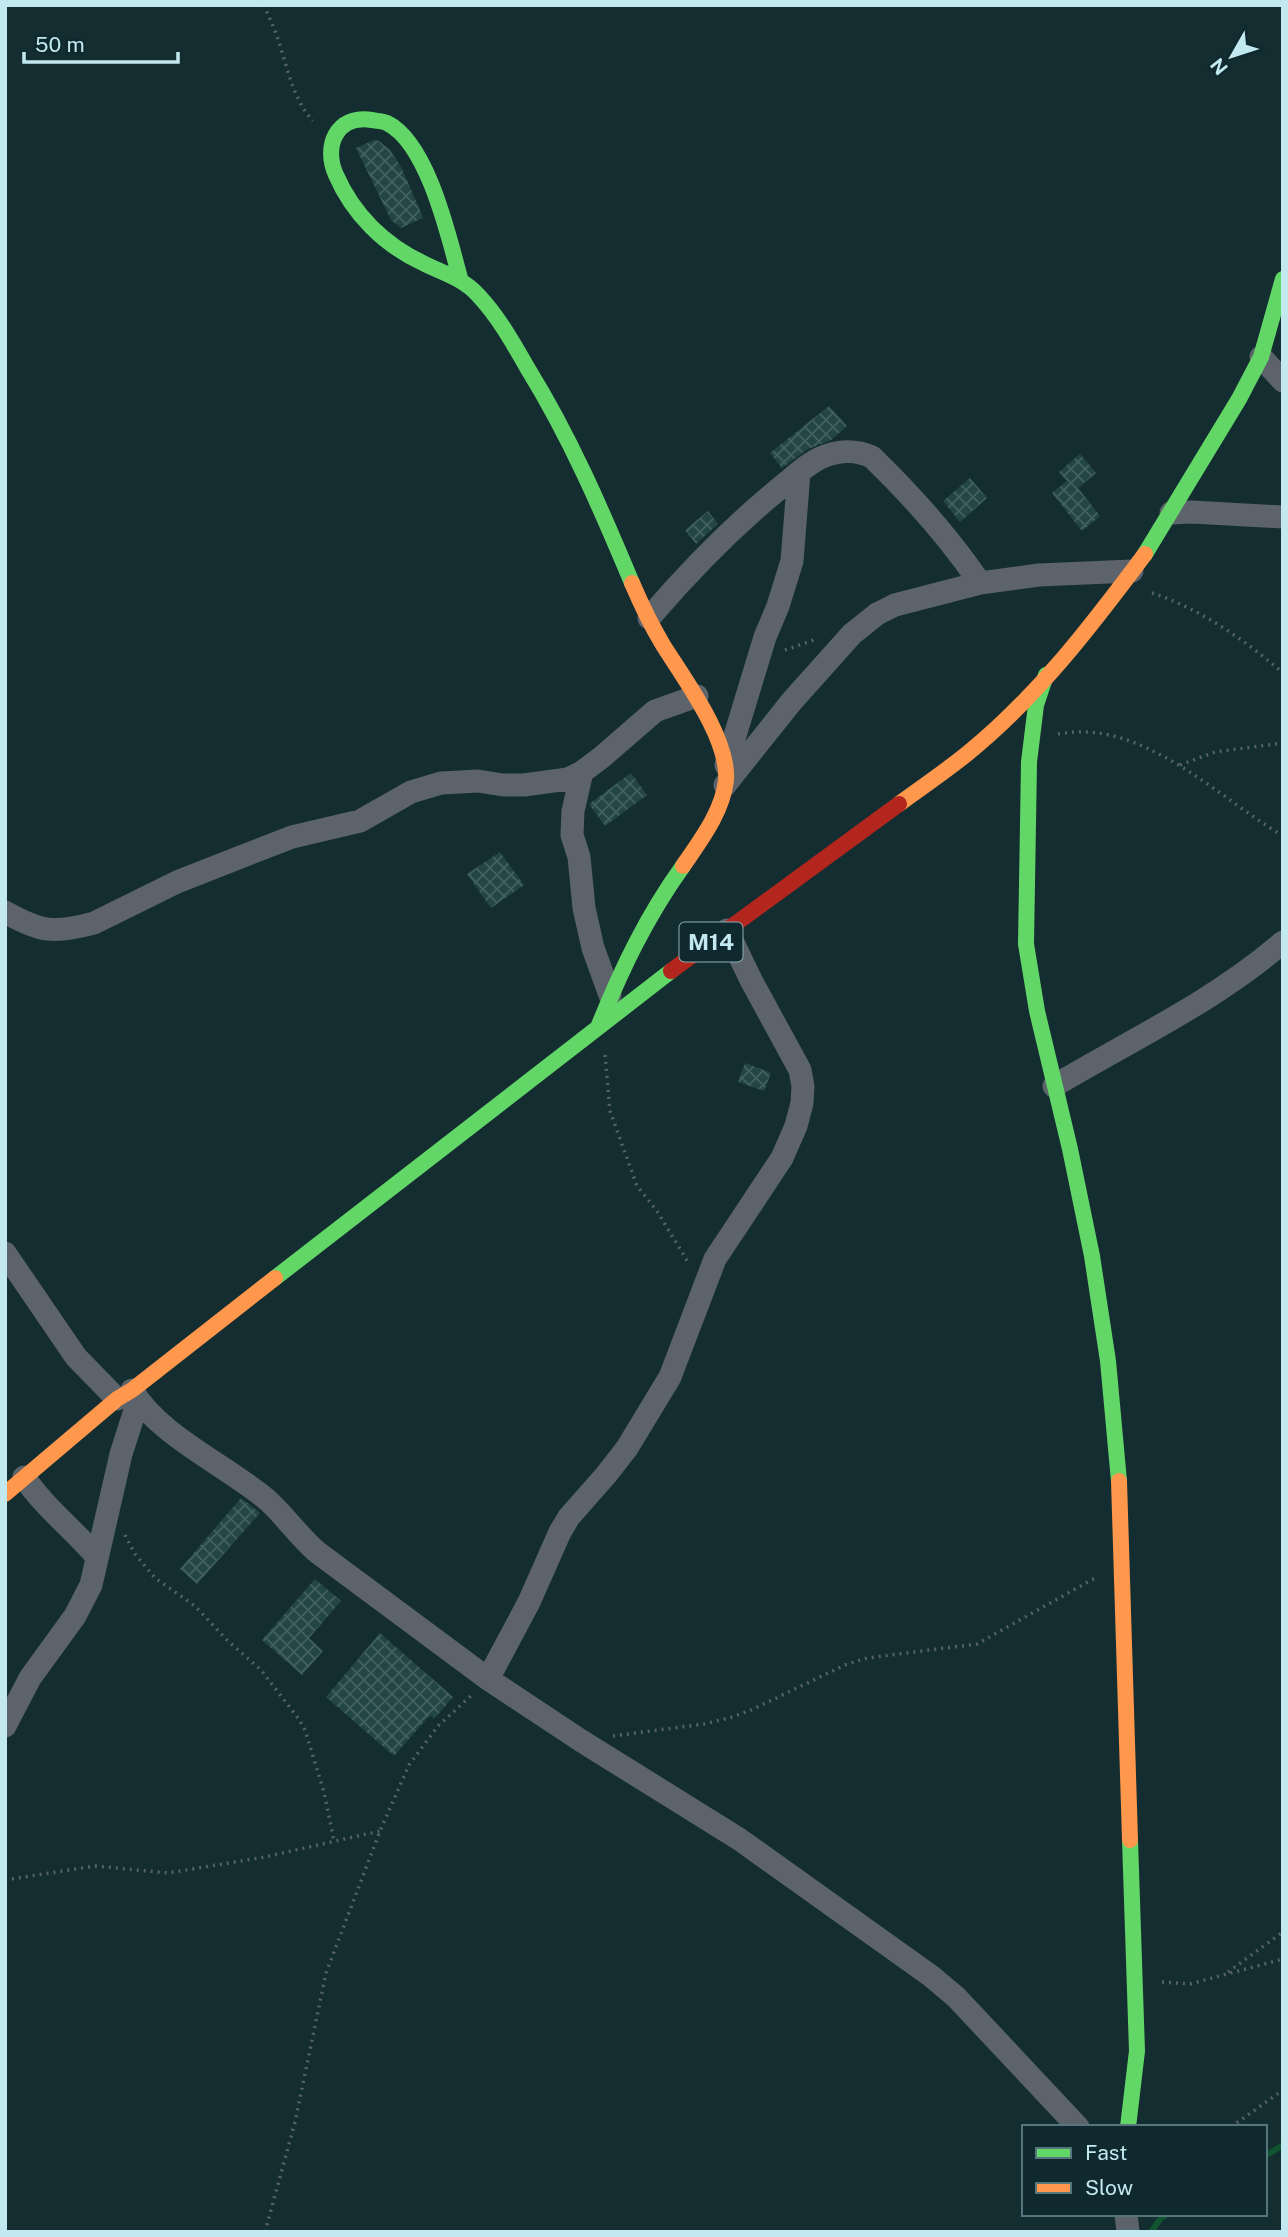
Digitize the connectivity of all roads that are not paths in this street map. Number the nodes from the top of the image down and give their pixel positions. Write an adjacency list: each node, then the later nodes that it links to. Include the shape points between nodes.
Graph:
1 (460, 278): 1 (street, via 439,208 410,144 392,125 375,119 353,120 337,130 330,149 331,166 365,222 410,256); 10 (street, via 474,289 514,345 564,434)
2 (1283, 279): 3 (street, M14)
3 (1261, 357): 4 (street); 6 (street, M14)
4 (1283, 381)
5 (799, 473): 9 (street, via 823,456 841,452 857,451 872,457 962,555); 10 (street, via 721,539); 14 (street, via 792,561)
6 (1171, 513): 7 (street); 8 (street, M14)
7 (1283, 517)
8 (1128, 577): 9 (street, via 1039,575); 11 (street, M14, via 1090,628)
9 (980, 583): 14 (street, via 877,614 852,634)
10 (649, 618): 12 (street)
11 (1046, 675): 16 (street, M14, via 969,752); 20 (street, via 1031,741 1026,944)
12 (697, 696): 13 (street, via 655,710); 14 (street)
13 (582, 772): 15 (street, via 568,779 524,785 478,780 441,783 411,792 359,821 292,837 177,882 83,926 55,932); 18 (street, via 572,835 593,948)
14 (725, 775): 18 (street, via 718,806 654,907)
15 (5, 912)
16 (727, 930): 19 (street, M14); 26 (street, via 800,1070 802,1102 796,1126 782,1158 715,1259 670,1377 627,1448 569,1517)
17 (1283, 942): 20 (street, via 1198,1003)
18 (610, 995): 19 (street)
19 (599, 1026): 22 (street, M14)
20 (1054, 1086): 29 (street, via 1092,1256 1108,1361 1119,1484 1137,2051)
21 (5, 1254): 22 (street, via 76,1357)
22 (129, 1397): 23 (street, M14); 25 (street); 26 (street, via 267,1500 317,1552)
23 (24, 1477): 24 (street, M14); 25 (street, via 47,1508)
24 (5, 1494)
25 (97, 1557): 27 (street, via 75,1616 30,1678)
26 (488, 1679): 28 (street, via 739,1839 932,1976)
27 (5, 1726)
28 (1076, 2125)
29 (1128, 2125)

